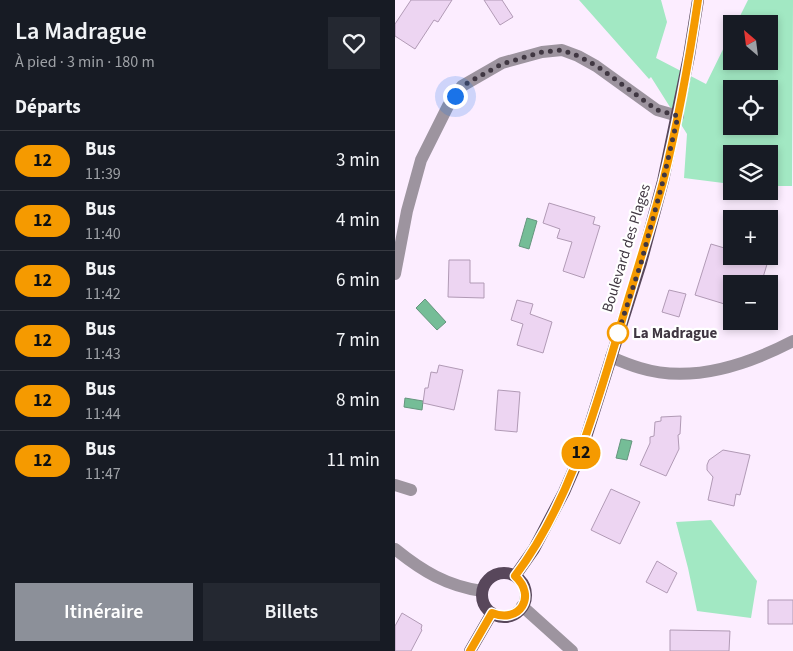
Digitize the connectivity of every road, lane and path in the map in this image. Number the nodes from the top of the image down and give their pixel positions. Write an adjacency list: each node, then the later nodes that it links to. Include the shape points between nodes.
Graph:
1 (698, 0): 2 (main road, Boulevard des Plages)
2 (678, 116): 3 (street, via 657,110 597,66 562,50 542,52 502,64 462,86 448,106 421,160); 5 (main road, Boulevard des Plages, via 641,263)
3 (395, 274)
4 (793, 341): 5 (street, via 757,359 719,370 682,374 640,368)
5 (611, 357): 9 (main road, Boulevard des Plages, via 581,453 564,492 534,549)
6 (395, 485): 7 (street)
7 (411, 490)
8 (395, 549): 10 (street, via 431,575)
9 (515, 576): 10 (main road, via 499,573 485,583); 11 (main road, via 525,590)
10 (482, 591): 12 (main road, via 482,600)
11 (522, 606): 12 (main road, via 509,616); 14 (street)
12 (492, 613): 13 (main road)
13 (470, 651)
14 (572, 651)

